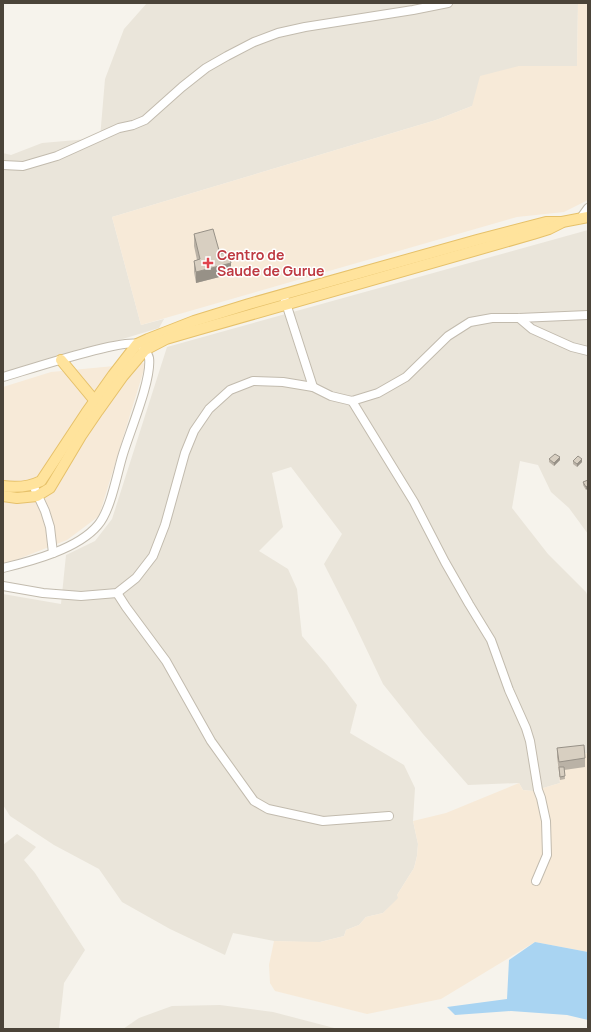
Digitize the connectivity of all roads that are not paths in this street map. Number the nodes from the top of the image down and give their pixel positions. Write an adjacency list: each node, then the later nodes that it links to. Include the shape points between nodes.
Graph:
1 (448, 3): 2 (street, via 278,33 254,42 206,68 145,120 119,128 57,156 22,166)
2 (3, 165)
3 (588, 208): 4 (street)
4 (584, 218): 5 (main road)
5 (562, 222): 6 (main road, via 546,222 522,228); 7 (main road, via 533,234)
6 (283, 294): 7 (street); 10 (main road, via 163,332)
7 (286, 304): 10 (main road); 14 (street)
8 (588, 315): 9 (street)
9 (519, 318): 11 (street, via 532,329 572,347); 16 (street, via 492,318 470,322 448,336 406,377 378,393)
10 (141, 347): 12 (street, via 123,343); 15 (main road); 20 (main road, via 81,436 50,488); 21 (street, via 149,356 147,376 108,507 99,525 81,539)
11 (588, 351)
12 (61, 360): 13 (street); 15 (main road)
13 (3, 377)
14 (312, 387): 16 (street, via 331,396); 24 (street, via 283,382 253,382 230,390 209,409 194,431 184,453 165,525 153,556 136,578)
15 (94, 400): 17 (main road, via 41,481)
16 (352, 401): 26 (street, via 414,502 491,640 508,690 526,728 546,821 546,856)
17 (32, 485): 18 (main road, via 15,488); 20 (street)
18 (3, 486)
19 (3, 496): 20 (main road)
20 (37, 496): 21 (street, via 50,527)
21 (53, 554): 22 (street)
22 (3, 568)
23 (3, 586): 24 (street, via 81,596)
24 (117, 593): 25 (street, via 166,661 211,742 254,801 268,809 323,821)
25 (389, 816)
26 (536, 881)

